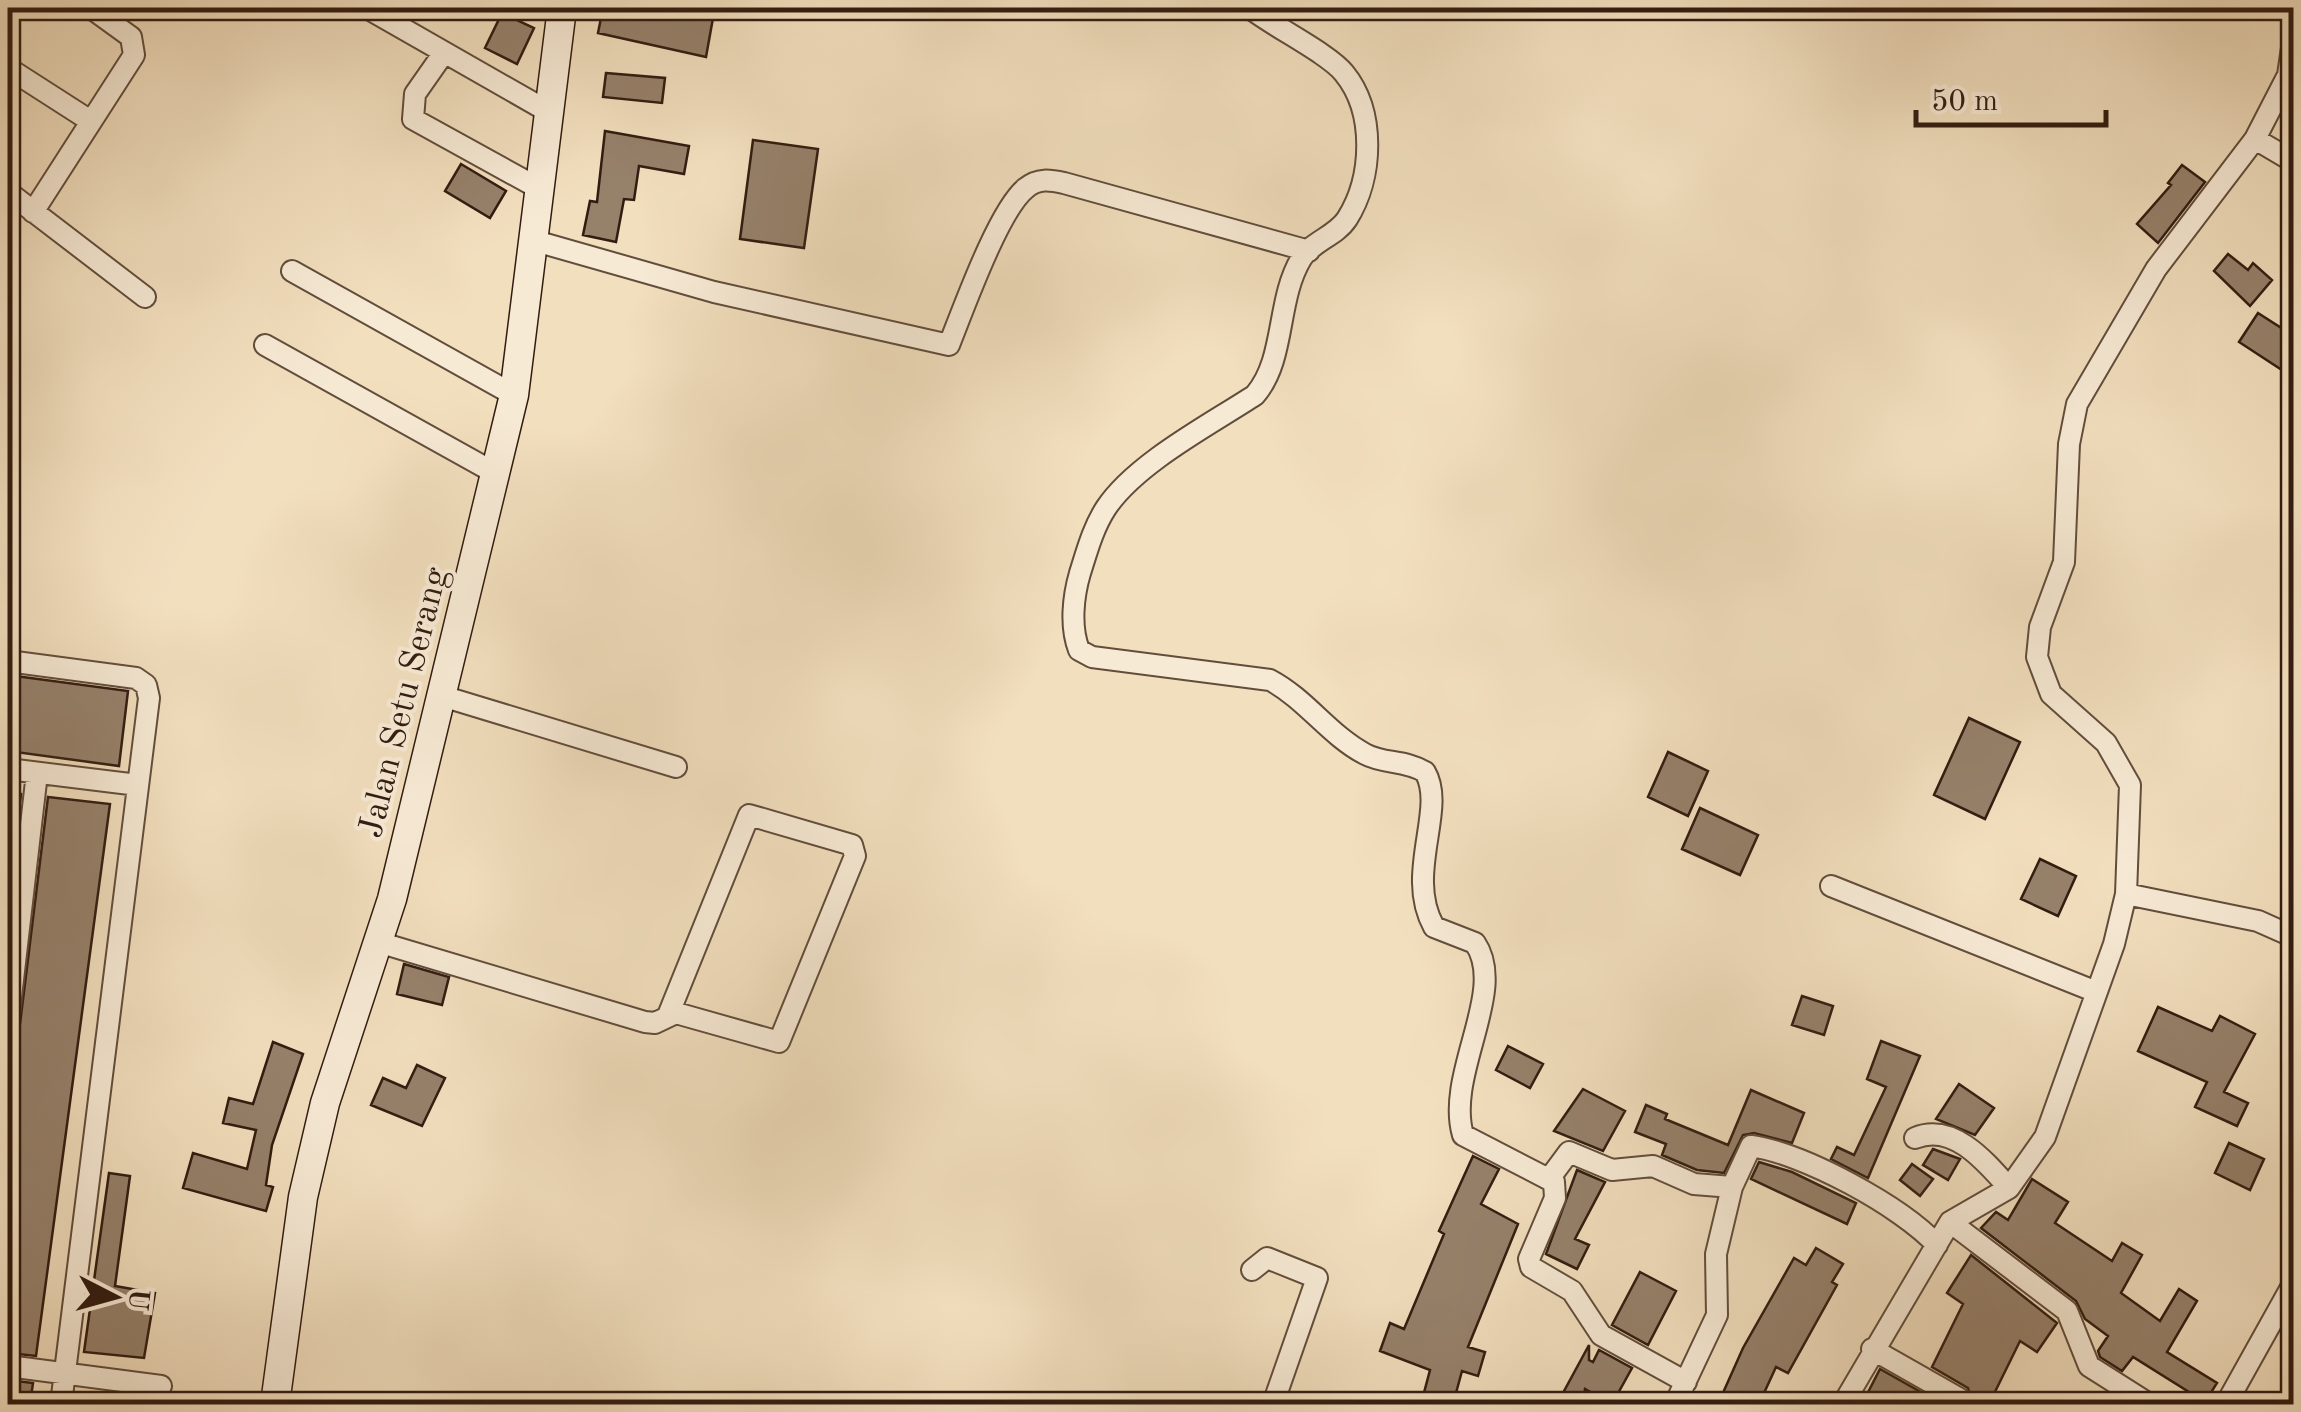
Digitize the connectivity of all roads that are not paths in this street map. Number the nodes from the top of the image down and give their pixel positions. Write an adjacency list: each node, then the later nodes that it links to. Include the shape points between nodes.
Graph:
1 (91, 8): 9 (street, via 134,44 131,62)
2 (367, 8): 6 (street)
3 (562, 8): 8 (street, Jalan Setu Serang)
4 (1250, 8): 16 (street, via 1344,72 1365,118 1369,146 1355,200 1344,224)
5 (2294, 34): 10 (street, via 2288,75)
6 (443, 54): 8 (street); 12 (street, via 415,94 414,119)
7 (8, 68): 9 (street)
8 (549, 112): 12 (street, Jalan Setu Serang)
9 (88, 120): 14 (street)
10 (2255, 140): 11 (street); 29 (street, via 2125,316 2077,404 2069,444 2064,562 2040,627 2037,656 2052,694 2106,742 2130,785)
11 (2294, 162)
12 (540, 190): 15 (street, Jalan Setu Serang)
13 (8, 192): 14 (street)
14 (34, 212): 18 (street)
15 (532, 240): 16 (street, via 714,292 949,345 1007,216 1023,190 1037,182 1064,183); 20 (street, Jalan Setu Serang)
16 (1309, 251): 36 (street, via 1272,351 1271,376 1108,505 1078,580 1074,638 1092,656 1270,680 1368,756 1425,772 1431,796 1422,901 1434,926 1475,944 1484,978 1482,1011 1463,1063 1461,1130)
17 (292, 271): 20 (street)
18 (145, 297)
19 (265, 345): 21 (street)
20 (514, 395): 21 (street, Jalan Setu Serang)
21 (495, 474): 23 (street, Jalan Setu Serang)
22 (8, 661): 27 (street, via 136,678 146,685 150,698)
23 (442, 696): 24 (street); 31 (street, Jalan Setu Serang)
24 (676, 766)
25 (8, 769): 26 (street)
26 (37, 772): 27 (street); 34 (street)
27 (138, 785): 45 (street)
28 (1830, 886): 32 (street)
29 (2126, 894): 30 (street, via 2258,922); 32 (street)
30 (2294, 937)
31 (378, 942): 33 (street, via 646,1022); 50 (street, Jalan Setu Serang, via 325,1103 303,1197)
32 (2094, 991): 38 (street, via 2045,1137)
33 (670, 1013): 33 (street, via 749,816 852,845 855,856 779,1042)
34 (8, 1023)
35 (1915, 1138): 38 (street, via 1940,1133 1955,1140)
36 (1550, 1179): 37 (street, via 1569,1152 1612,1170 1654,1166 1694,1184); 46 (street, via 1556,1198 1530,1267 1572,1291 1601,1335)
37 (1732, 1187): 40 (street, via 1756,1146 1860,1187); 46 (street, via 1716,1254 1717,1315)
38 (2009, 1188): 39 (street)
39 (1950, 1222): 40 (street); 54 (street, via 2067,1311 2089,1366)
40 (1937, 1244): 43 (street)
41 (1252, 1270): 51 (street, via 1267,1258 1317,1278)
42 (2294, 1282): 55 (street)
43 (1872, 1349): 48 (street); 53 (street)
44 (8, 1366): 45 (street)
45 (66, 1373): 47 (street); 49 (street)
46 (1686, 1382): 52 (street)
47 (161, 1386)
48 (1960, 1399)
49 (61, 1404)
50 (275, 1404)
51 (1273, 1404)
52 (1675, 1404)
53 (1843, 1404)
54 (2149, 1404)
55 (2226, 1404)

